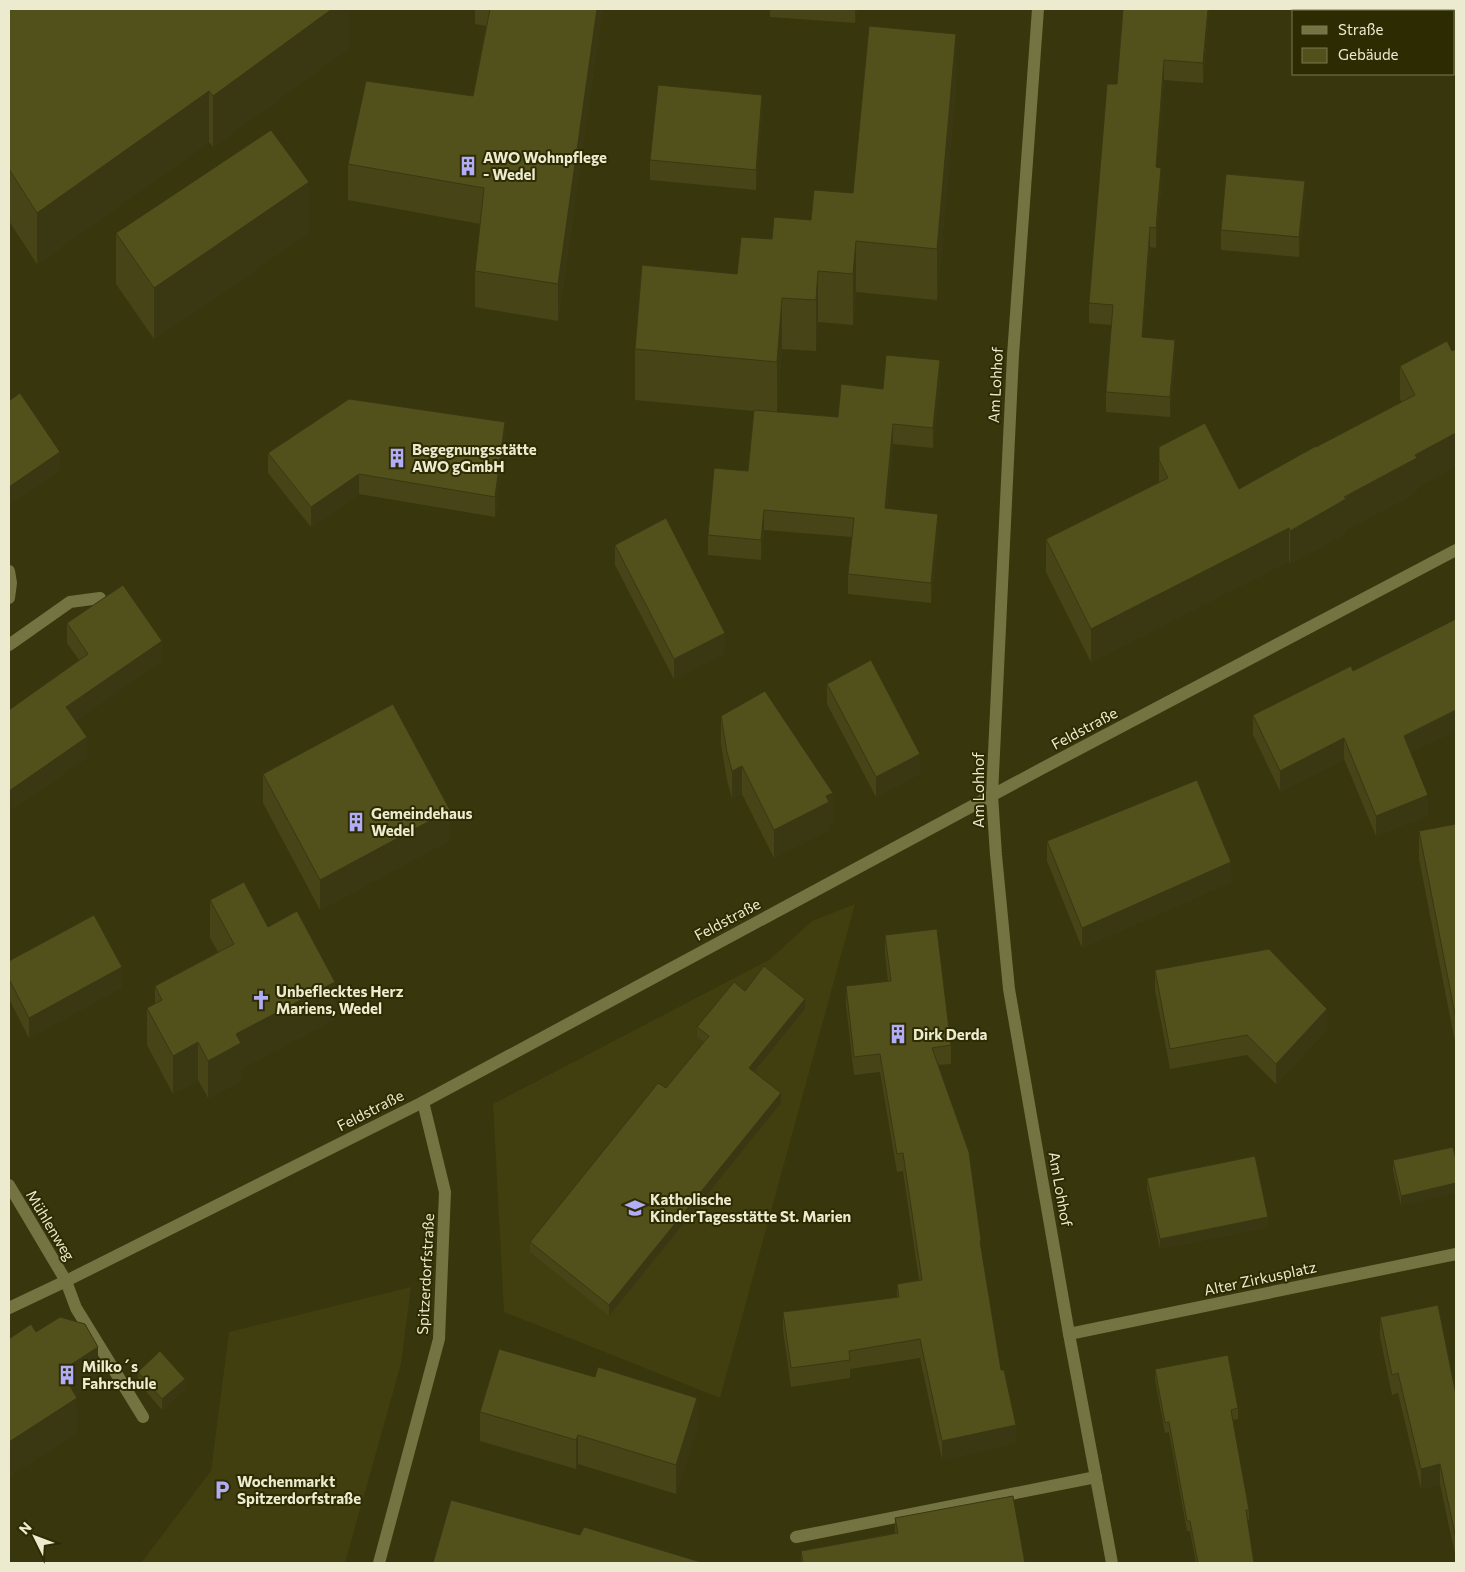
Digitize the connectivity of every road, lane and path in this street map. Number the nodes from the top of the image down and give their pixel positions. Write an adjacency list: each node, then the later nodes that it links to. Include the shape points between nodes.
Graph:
1 (1038, 9): 7 (street, Am Lohhof, via 1013,355)
2 (1456, 550): 7 (street, Feldstraße)
3 (9, 571): 4 (street)
4 (9, 598)
5 (100, 598): 6 (street, via 70,602)
6 (9, 645)
7 (992, 795): 8 (street, Feldstraße); 13 (street, Am Lohhof, via 1009,990)
8 (423, 1102): 11 (street, Feldstraße); 17 (street, Spitzerdorfstraße, via 445,1192 439,1339)
9 (9, 1185): 11 (street, Mühlenweg)
10 (1456, 1254): 13 (street, Alter Zirkusplatz)
11 (66, 1281): 12 (street, Feldstraße); 14 (street, Mühlenweg, via 76,1308)
12 (9, 1308)
13 (1069, 1334): 15 (street, Am Lohhof)
14 (143, 1417)
15 (1096, 1477): 16 (street); 18 (street, Am Lohhof)
16 (796, 1536)
17 (379, 1563)
18 (1112, 1563)

